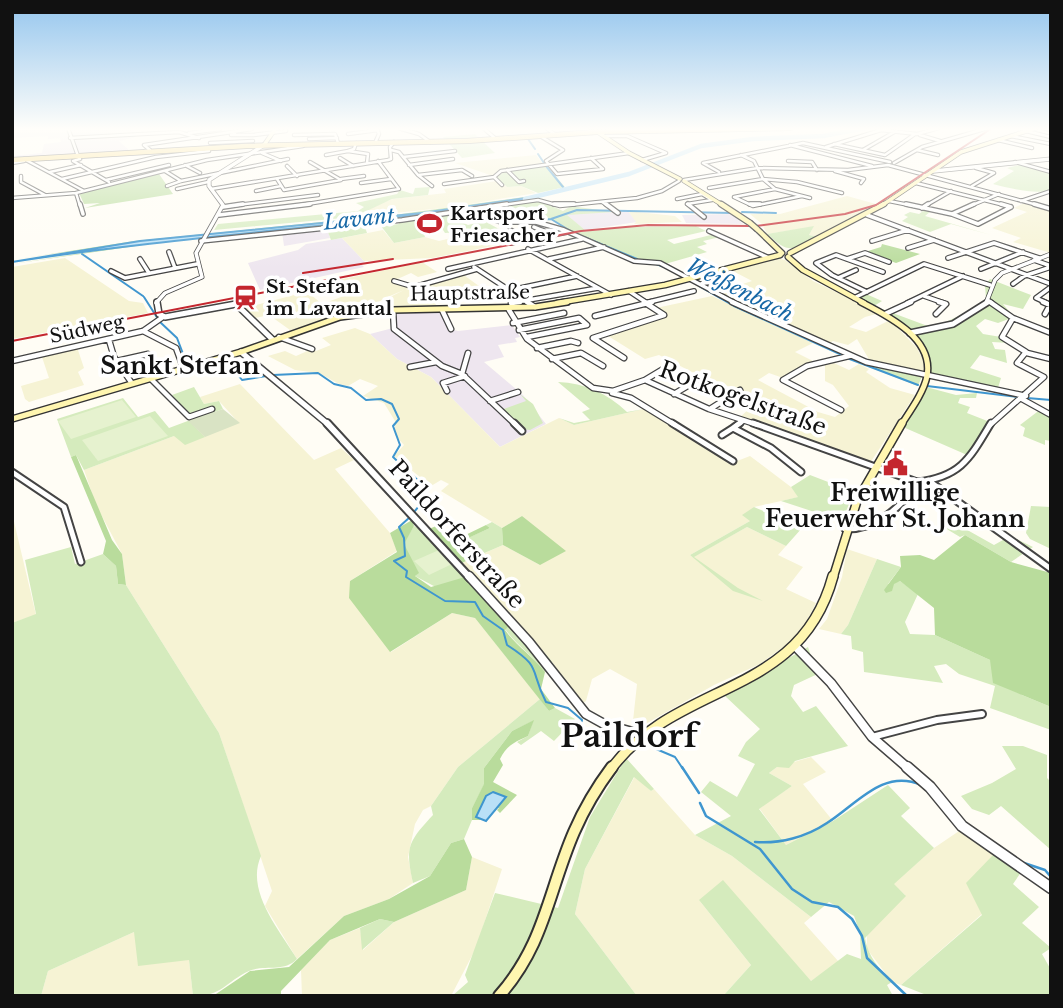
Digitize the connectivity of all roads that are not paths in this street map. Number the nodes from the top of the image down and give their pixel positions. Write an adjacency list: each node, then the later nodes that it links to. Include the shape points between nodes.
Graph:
1 (54, 175): 29 (street)
2 (81, 175): 29 (street)
3 (99, 175): 33 (street)
4 (127, 175): 33 (street)
5 (151, 175): 43 (street)
6 (171, 175): 37 (street)
7 (210, 175): 37 (street)
8 (214, 175): 39 (street)
9 (262, 175): 35 (street)
10 (304, 175): 25 (street)
11 (333, 175): 30 (street)
12 (388, 175): 31 (street)
13 (418, 175): 50 (street)
14 (498, 175): 27 (street)
15 (512, 175): 38 (street)
16 (672, 175): 36 (main road)
17 (710, 175): 36 (street)
18 (761, 175): 32 (street)
19 (800, 175): 40 (street)
20 (851, 175): 42 (street, via 864,179)
21 (929, 175): 46 (main road)
22 (938, 175): 51 (street)
23 (991, 175): 51 (street)
24 (21, 176): 66 (street, via 21,182)
25 (297, 176): 28 (street)
26 (364, 176): 30 (street)
27 (494, 177): 45 (street); 47 (street)
28 (277, 178): 35 (street); 49 (street)
29 (62, 179): 55 (street)
30 (341, 179): 49 (street, via 284,190)
31 (391, 179): 41 (street); 84 (street, via 399,190)
32 (763, 179): 40 (street); 52 (street); 54 (street)
33 (106, 180): 43 (street)
34 (236, 180): 44 (street)
35 (265, 180): 44 (street)
36 (682, 180): 57 (street); 105 (main road, bridge, via 750,223)
37 (181, 181): 48 (street)
38 (524, 181)
39 (208, 182): 53 (street); 62 (street, via 177,189)
40 (797, 182): 63 (street)
41 (361, 183)
42 (861, 183)
43 (112, 184): 55 (street)
44 (241, 184): 53 (street)
45 (444, 184)
46 (916, 184): 58 (street); 73 (main road)
47 (502, 185)
48 (167, 186)
49 (282, 186): 56 (street)
50 (432, 186)
51 (972, 186): 64 (street)
52 (709, 188)
53 (211, 189): 77 (street)
54 (775, 189): 68 (street); 68 (street, via 734,197 753,206)
55 (84, 191): 61 (street)
56 (256, 191)
57 (662, 191): 71 (street); 75 (street)
58 (951, 191): 72 (street); 78 (street)
59 (1051, 191): 74 (street)
60 (12, 192): 67 (street)
61 (76, 192): 66 (street); 82 (street)
62 (183, 193)
63 (842, 193)
64 (999, 194): 72 (street); 74 (street)
65 (318, 195): 77 (street)
66 (46, 196): 67 (street)
67 (22, 197): 69 (street)
68 (802, 197): 70 (street)
69 (12, 198)
70 (810, 198)
71 (677, 199): 76 (street); 76 (street, via 702,194 712,200)
72 (986, 200): 83 (street); 83 (street, via 1011,207 978,224)
73 (889, 201): 78 (street); 86 (main road)
74 (1021, 201): 79 (street)
75 (602, 202): 80 (street, via 560,206 538,200); 81 (street)
76 (687, 204): 85 (street)
77 (223, 207): 84 (street)
78 (922, 208): 83 (street)
79 (1051, 209)
80 (471, 211): 91 (street, via 501,222 533,222); 95 (street)
81 (616, 212)
82 (83, 214)
83 (952, 214)
84 (219, 215): 95 (street)
85 (702, 215)
86 (867, 215): 89 (street); 107 (main road)
87 (534, 228): 92 (street)
88 (510, 230): 96 (street)
89 (908, 230): 97 (street); 98 (street)
90 (709, 231): 108 (street)
91 (568, 232): 92 (street); 94 (street)
92 (554, 235): 96 (street)
93 (498, 237): 96 (street, via 510,243)
94 (583, 239): 99 (street); 101 (street)
95 (202, 240): 117 (street)
96 (530, 240)
97 (934, 240): 100 (street); 102 (street)
98 (873, 241)
99 (604, 247): 113 (street); 133 (street)
100 (908, 248)
101 (528, 249): 113 (street); 115 (street)
102 (964, 251): 104 (street, via 994,243); 109 (street); 116 (street)
103 (169, 252): 119 (street)
104 (1023, 252): 112 (street); 116 (street)
105 (781, 254): 107 (main road); 108 (main road, Hauptstraße)
106 (1051, 254): 112 (street)
107 (789, 255): 147 (main road, via 811,277)
108 (769, 258): 133 (main road, Hauptstraße)
109 (948, 258)
110 (140, 259): 127 (street)
111 (847, 259): 114 (street, via 865,253); 126 (street); 132 (street, via 836,255 816,264)
112 (1037, 259): 118 (street); 123 (street)
113 (548, 260): 129 (street)
114 (889, 262)
115 (469, 263): 120 (street); 121 (street)
116 (993, 263): 122 (street); 123 (street)
117 (197, 264): 119 (street); 161 (street, via 200,279 159,298 157,308)
118 (1051, 266): 128 (street)
119 (175, 268): 127 (street)
120 (448, 269)
121 (477, 269): 139 (street); 141 (street)
122 (981, 269)
123 (1009, 269): 128 (street); 137 (street)
124 (856, 270): 132 (street)
125 (111, 271): 127 (street, via 123,278)
126 (883, 272)
127 (149, 273)
128 (1027, 275): 136 (street); 138 (street)
129 (578, 276): 140 (street); 141 (street)
130 (963, 276): 137 (street); 144 (street, via 924,264); 146 (street)
131 (721, 278): 135 (street)
132 (838, 278): 144 (street)
133 (690, 279): 135 (street); 143 (main road, Hauptstraße)
134 (394, 281): 139 (street)
135 (701, 284): 179 (street)
136 (1013, 284)
137 (990, 285): 150 (street)
138 (1051, 285): 159 (street, via 1036,298 1050,305)
139 (414, 287)
140 (598, 288): 145 (street); 149 (street)
141 (509, 290): 148 (street); 149 (street)
142 (694, 290): 151 (street)
143 (629, 291): 145 (main road, Hauptstraße); 151 (street)
144 (867, 292): 147 (street)
145 (611, 295): 153 (main road, Hauptstraße)
146 (924, 296): 157 (street); 158 (street, via 946,304)
147 (854, 298): 157 (main road)
148 (468, 299)
149 (525, 301): 152 (street); 153 (street)
150 (989, 301): 162 (street); 167 (street, via 950,325)
151 (645, 302): 160 (street); 180 (street, via 664,315 593,338)
152 (510, 306): 153 (main road, Hauptstraße); 155 (main road, Hauptstraße); 163 (street)
153 (535, 307)
154 (393, 310): 155 (main road, Hauptstraße); 170 (main road, Hauptstraße, via 340,317); 185 (street, via 394,329)
155 (442, 310): 164 (street)
156 (564, 313): 163 (street)
157 (885, 314): 167 (main road)
158 (936, 314)
159 (1045, 314)
160 (595, 316)
161 (163, 317): 166 (street, Südweg); 170 (street, via 235,304)
162 (1013, 318): 168 (street); 177 (street, via 1003,339)
163 (513, 323): 165 (street)
164 (451, 329)
165 (519, 330): 169 (street); 169 (street, via 579,318 587,326)
166 (143, 331): 171 (street, Südweg); 186 (street, via 176,348)
167 (910, 333): 192 (main road, via 926,354)
168 (1051, 333)
169 (527, 337): 173 (street)
170 (276, 338): 174 (street); 175 (main road, Hauptstraße)
171 (109, 340): 183 (street, Südweg); 184 (street)
172 (578, 343): 173 (street)
173 (537, 348): 181 (street)
174 (312, 349)
175 (241, 352): 186 (main road, Hauptstraße); 226 (street, Paildorferstraße, via 340,434 534,647 586,714)
176 (468, 353): 191 (street)
177 (1027, 353): 182 (street); 193 (street, via 1017,363)
178 (148, 354): 184 (street)
179 (847, 357): 192 (street); 208 (street, via 807,366 783,380)
180 (624, 358)
181 (552, 359): 187 (street, via 580,354); 201 (street, via 578,375 583,384)
182 (1051, 359)
183 (12, 361)
184 (117, 361): 198 (street)
185 (436, 362): 188 (street); 191 (street)
186 (185, 366): 190 (street); 195 (main road, Hauptstraße)
187 (603, 366)
188 (410, 368)
189 (665, 368): 196 (street)
190 (189, 374)
191 (463, 375): 200 (street, via 443,383); 205 (street)
192 (927, 376): 204 (street); 216 (main road)
193 (1044, 376): 194 (street); 204 (street)
194 (1051, 376)
195 (149, 377): 198 (main road, Hauptstraße); 206 (street, via 189,417)
196 (645, 380): 201 (street, Rotkogelstraße); 203 (street, Rotkogelstraße)
197 (696, 381): 203 (street)
198 (131, 382): 210 (main road, Hauptstraße)
199 (740, 390): 207 (street)
200 (447, 391)
201 (604, 391): 215 (street, via 631,398)
202 (518, 392): 205 (street)
203 (674, 394): 207 (street, Rotkogelstraße)
204 (1024, 398): 209 (street); 219 (street, via 990,424 962,467)
205 (490, 401): 213 (street)
206 (212, 409)
207 (709, 410): 211 (street, Rotkogelstraße)
208 (841, 410)
209 (1051, 415)
210 (12, 419)
211 (743, 421): 212 (street); 216 (street, Rotkogelstraße)
212 (733, 428): 214 (street); 218 (street, via 771,447)
213 (522, 431)
214 (722, 435)
215 (733, 461)
216 (874, 466): 220 (street, Rotkogelstraße); 221 (main road)
217 (12, 472): 222 (street, via 64,507)
218 (802, 472)
219 (929, 481): 220 (street); 223 (street, via 1004,540)
220 (917, 482): 221 (street, via 893,512 853,531)
221 (845, 529): 224 (main road, via 822,611)
222 (81, 562)
223 (1051, 569)
224 (795, 646): 226 (main road); 227 (street, via 831,682)
225 (982, 715): 227 (street, via 937,720)
226 (643, 735): 229 (main road, via 615,763 585,809 569,843 537,947)
227 (872, 737): 228 (street, via 930,787 971,834)
228 (1051, 888)
229 (499, 996)

